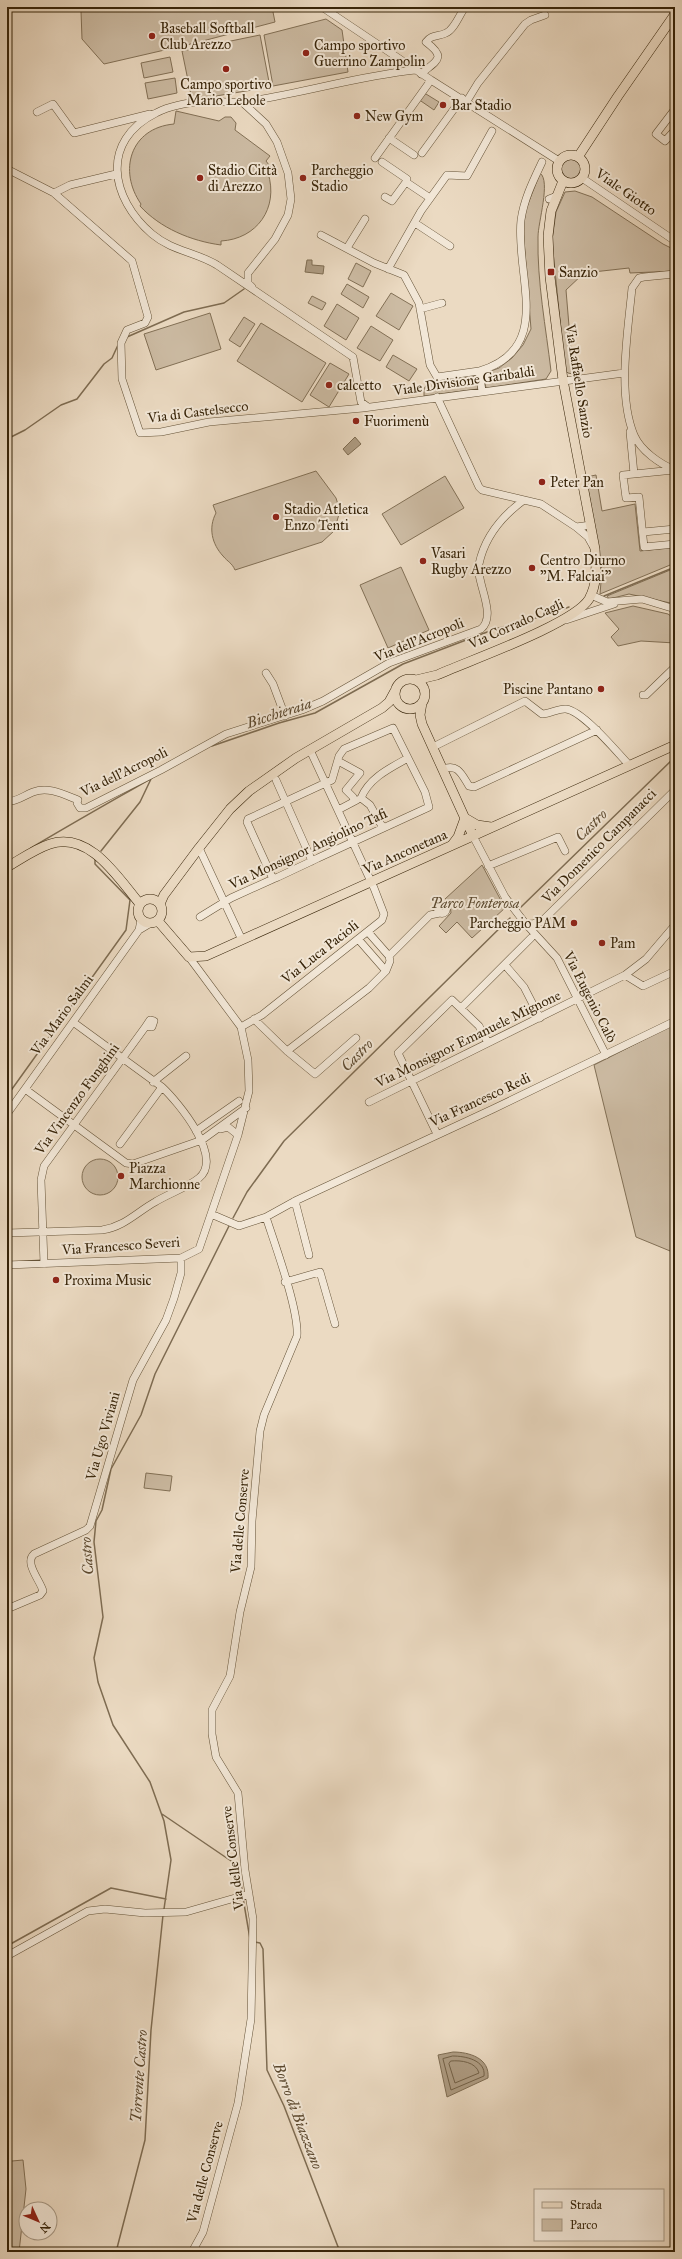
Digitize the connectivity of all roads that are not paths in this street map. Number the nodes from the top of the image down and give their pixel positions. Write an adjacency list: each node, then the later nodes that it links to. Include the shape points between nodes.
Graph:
1 (322, 7): 5 (street)
2 (465, 7): 5 (street, via 452,29 429,37 426,42 438,51 439,56 437,61)
3 (675, 14): 18 (main road)
4 (545, 15): 7 (street, via 525,24)
5 (418, 72): 6 (street); 8 (street)
6 (431, 80): 7 (street); 15 (street)
7 (464, 100): 16 (street); 20 (street)
8 (242, 102): 11 (street, via 210,101); 39 (street, via 266,124 277,142 290,183 288,215 275,239 248,273 248,283)
9 (675, 109): 12 (street)
10 (37, 112): 11 (street, via 53,104 74,133)
11 (157, 112): 24 (street, via 134,130 125,143 116,165)
12 (672, 118): 13 (street, via 656,134 665,141)
13 (675, 130)
14 (492, 131): 30 (street, via 467,176 447,175)
15 (389, 138): 17 (street); 19 (street)
16 (422, 153)
17 (414, 155)
18 (578, 157): 20 (main road, via 570,155); 25 (main road, via 585,167)
19 (375, 158)
20 (559, 161): 26 (main road, via 557,170)
21 (382, 162): 27 (street, via 407,179)
22 (542, 162): 42 (street, via 526,199 521,221 526,326 511,354 501,362)
23 (7, 169): 28 (street, Via di Castelsecco)
24 (116, 174): 28 (street, via 70,184); 39 (street, via 127,203 152,234 175,249 208,259)
25 (582, 178): 26 (main road, via 576,183); 34 (street, Viale Giotto)
26 (563, 181): 44 (main road, Via Raffaello Sanzio, via 553,198 548,236 550,277)
27 (406, 182): 29 (street, via 392,201); 30 (street)
28 (54, 193): 47 (street, Via di Castelsecco, via 132,262 148,317 145,323 133,326 123,336 121,370 140,432 161,432 209,422)
29 (386, 197)
30 (430, 198): 32 (street)
31 (365, 219): 36 (street)
32 (415, 223): 35 (street); 37 (street)
33 (321, 235): 36 (street)
34 (675, 241)
35 (450, 246)
36 (346, 248): 37 (street)
37 (388, 268): 41 (street, via 404,275 415,292)
38 (675, 274): 43 (street, via 639,278 632,288)
39 (255, 291): 47 (street, via 353,357)
40 (442, 303): 41 (street)
41 (420, 309): 42 (street, via 430,365 437,377)
42 (479, 371): 45 (street)
43 (624, 373): 44 (street, Viale Divisione Garibaldi); 48 (street)
44 (563, 380): 45 (street, Viale Divisione Garibaldi); 52 (main road, Via Raffaello Sanzio)
45 (482, 391): 46 (street, Viale Divisione Garibaldi)
46 (437, 397): 47 (street, Viale Divisione Garibaldi); 51 (street, via 476,483 482,490)
47 (364, 406)
48 (629, 418): 49 (street, via 634,436 647,452 660,463); 50 (street)
49 (675, 470): 50 (street)
50 (634, 474): 55 (street, via 624,474 626,498 639,497)
51 (524, 500): 53 (street, via 541,504); 73 (street, Via dell'Acropoli, via 505,514 488,537 479,565 488,616 484,626 389,663 323,701)
52 (591, 525): 53 (street); 57 (main road, Via Raffaello Sanzio)
53 (576, 527): 57 (street)
54 (675, 529): 55 (street)
55 (643, 532): 56 (street, via 644,547)
56 (675, 544)
57 (595, 549): 58 (main road, Via Raffaello Sanzio, via 597,573)
58 (591, 594): 59 (street, via 601,601); 61 (street); 62 (main road, Via Corrado Cagli, via 574,614)
59 (618, 602): 60 (street, via 642,599); 61 (street)
60 (675, 609)
61 (599, 610): 62 (street)
62 (561, 622): 65 (main road, Via Corrado Cagli)
63 (675, 667): 69 (street)
64 (266, 673): 73 (street)
65 (437, 675): 66 (main road, Via Corrado Cagli); 67 (main road, Via Corrado Cagli)
66 (416, 680): 67 (main road); 68 (main road, via 403,681)
67 (424, 688): 70 (main road, via 425,696)
68 (395, 691): 71 (main road); 72 (main road, via 396,701)
69 (643, 695)
70 (422, 703): 72 (main road, via 416,708); 74 (main road)
71 (382, 708): 72 (main road); 78 (main road)
72 (405, 708): 74 (main road)
73 (285, 716): 88 (street, Via dell'Acropoli, via 226,734 86,808 80,808 78,800 47,790 32,792 18,801)
74 (422, 724): 77 (main road)
75 (597, 730): 77 (street, via 573,711 563,709 542,714 525,701); 81 (street); 82 (street, via 474,787 469,786 456,768)
76 (675, 746): 81 (main road, Via Anconetana)
77 (433, 747): 82 (main road)
78 (310, 750): 84 (street); 96 (main road, via 249,791 230,809)
79 (408, 758): 80 (street, via 395,730 391,728 344,749); 86 (street, via 373,780); 92 (street, Via Monsignor Angiolino Tafi, via 425,792 429,807)
80 (338, 761): 84 (street, via 334,778); 86 (street, via 360,773 346,790)
81 (629, 765): 91 (main road, Via Anconetana)
82 (443, 769): 90 (main road)
83 (276, 780): 87 (street)
84 (326, 784): 87 (street); 89 (street)
85 (675, 790): 109 (street, Via Domenico Campanacci)
86 (357, 800): 89 (street); 92 (street, via 370,805)
87 (286, 801): 98 (street); 101 (street, via 247,821)
88 (7, 802)
89 (338, 810): 94 (street)
90 (465, 818): 91 (main road, via 477,825); 93 (main road); 95 (main road)
91 (492, 827): 93 (main road, Via Anconetana)
92 (383, 828): 94 (street, Via Monsignor Angiolino Tafi)
93 (473, 836): 95 (main road, Via Anconetana); 99 (street, Via Eugenio Calò)
94 (353, 842): 98 (street, Via Monsignor Angiolino Tafi); 102 (street)
95 (452, 846): 102 (main road, Via Anconetana)
96 (199, 848): 103 (street); 104 (main road)
97 (565, 851): 99 (street, via 558,837)
98 (312, 861): 101 (street, Via Monsignor Angiolino Tafi)
99 (488, 866): 110 (street, Via Eugenio Calò, via 505,898)
100 (7, 867): 105 (main road, via 45,846 73,841 97,855)
101 (273, 879): 103 (street, Via Monsignor Angiolino Tafi)
102 (371, 882): 112 (street, Via Luca Pacioli, via 384,914 382,920); 116 (main road, Via Anconetana)
103 (224, 901): 107 (street, Via Monsignor Angiolino Tafi); 116 (street)
104 (158, 902): 105 (main road, via 148,900); 108 (main road, via 162,911)
105 (140, 904): 108 (main road, via 138,914)
106 (439, 910): 117 (street, via 430,915)
107 (200, 917)
108 (150, 922): 118 (main road); 128 (street, Via Mario Salmi, via 139,930)
109 (541, 922): 110 (street, Via Domenico Campanacci); 115 (street, Via Domenico Campanacci)
110 (525, 923): 113 (street, Via Eugenio Calò)
111 (675, 925): 122 (street, Via Monsignor Emanuele Mignone, via 646,959)
112 (368, 932): 114 (street, Via Luca Pacioli); 117 (street)
113 (533, 935): 115 (street, Via Eugenio Calò); 119 (street)
114 (358, 939): 120 (street); 126 (street, Via Luca Pacioli)
115 (540, 939): 123 (street, Via Eugenio Calò, via 557,958)
116 (242, 940): 118 (main road, Via Anconetana, via 206,956)
117 (389, 956): 120 (street)
118 (189, 957): 130 (street)
119 (505, 965): 124 (street); 125 (street, via 524,988)
120 (386, 971): 133 (street, via 381,978)
121 (675, 971): 122 (street, via 643,986)
122 (625, 976): 123 (street, Via Monsignor Emanuele Mignone)
123 (578, 999): 125 (street, Via Monsignor Emanuele Mignone); 134 (street, Via Eugenio Calò)
124 (460, 1008): 132 (street, via 479,1026); 138 (street, via 452,1000 398,1053)
125 (540, 1018): 132 (street, Via Monsignor Emanuele Mignone)
126 (254, 1019): 130 (street, Via Luca Pacioli); 133 (street)
127 (675, 1021): 134 (street, Via Francesco Redi)
128 (73, 1022): 136 (street); 140 (street, Via Mario Salmi)
129 (146, 1026): 136 (street, Via Vincenzo Funghini)
130 (241, 1028): 143 (street, Via Francesco Severi, via 249,1091)
131 (356, 1038): 133 (street, via 315,1074)
132 (488, 1043): 138 (street, Via Monsignor Emanuele Mignone)
133 (287, 1051)
134 (606, 1055): 151 (street, Via Francesco Redi)
135 (186, 1056): 137 (street)
136 (122, 1058): 137 (street); 146 (street, Via Vincenzo Funghini)
137 (153, 1082): 139 (street)
138 (412, 1082): 142 (street, Via Monsignor Emanuele Mignone); 151 (street)
139 (162, 1087): 150 (street, via 171,1095); 154 (street)
140 (25, 1089): 144 (street, Via Mario Salmi); 146 (street)
141 (239, 1101): 150 (street)
142 (369, 1102)
143 (246, 1108): 145 (street); 147 (street, Via Francesco Severi)
144 (7, 1114)
145 (231, 1119): 147 (street); 148 (street)
146 (74, 1124): 153 (street, via 126,1163 133,1164); 158 (street, Via Vincenzo Funghini, via 42,1170)
147 (241, 1124): 149 (street); 152 (street, Via Francesco Severi)
148 (218, 1129): 149 (street); 153 (street)
149 (231, 1129): 152 (street)
150 (196, 1131): 153 (street)
151 (437, 1134): 155 (street, Via Francesco Redi)
152 (238, 1135): 156 (street, Via Francesco Severi)
153 (202, 1140): 158 (street, via 206,1156 205,1168 199,1178 157,1200 127,1222 102,1230)
154 (120, 1144)
155 (295, 1201): 157 (street, Via Francesco Redi); 160 (street)
156 (211, 1214): 157 (street, Via Francesco Redi, via 239,1226); 161 (street, Via Francesco Severi, via 199,1249)
157 (266, 1217): 164 (street, Via delle Conserve)
158 (42, 1231): 159 (street); 162 (street, Via Vincenzo Funghini)
159 (7, 1233)
160 (309, 1254)
161 (181, 1258): 162 (street, Via Francesco Severi); 166 (street, Via Ugo Viviani, via 181,1273 174,1298 166,1320 133,1380 90,1526 31,1557 30,1563 43,1591 40,1596)
162 (44, 1264): 163 (street, Via Francesco Severi)
163 (7, 1265)
164 (285, 1282): 165 (street, via 320,1272); 167 (street, Via delle Conserve, via 298,1327 297,1336 264,1415 260,1431 251,1567 240,1612 230,1676 212,1710 212,1734 216,1757 238,1793)
165 (335, 1324)
166 (7, 1609)
167 (245, 1895): 168 (street, via 186,1912 105,1909 88,1911); 169 (street, Via delle Conserve, via 253,1919 251,2019 246,2058 238,2103 203,2232)
168 (7, 1956)
169 (192, 2252)

